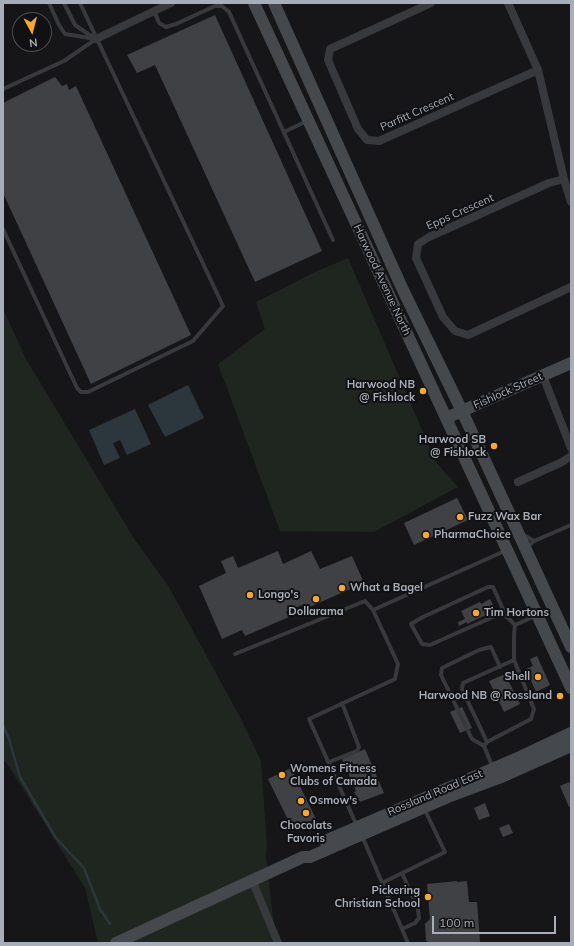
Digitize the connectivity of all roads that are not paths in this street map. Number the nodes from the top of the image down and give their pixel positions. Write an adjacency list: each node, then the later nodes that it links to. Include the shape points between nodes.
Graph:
1 (49, 3): 11 (lane, via 65,34)
2 (64, 3): 11 (lane, via 75,25)
3 (86, 3): 9 (lane)
4 (171, 3): 10 (street)
5 (254, 3): 14 (main road, Harwood Avenue North)
6 (274, 3): 23 (main road, Harwood Avenue North, via 402,288)
7 (431, 3): 12 (street, Parfitt Crescent, via 330,49 328,60 358,129 367,140 379,141)
8 (508, 3): 12 (street)
9 (81, 4): 11 (lane)
10 (154, 11): 11 (street); 15 (lane, via 159,23 166,27 215,6 222,6 229,12)
11 (96, 39): 13 (lane, via 64,61); 18 (lane, via 223,306 193,341 88,392 81,392)
12 (538, 70): 16 (street)
13 (3, 89)
14 (308, 121): 15 (lane); 24 (main road, Harwood Avenue North)
15 (284, 132): 19 (lane)
16 (564, 178): 17 (street); 20 (street, Epps Crescent, via 429,237 418,244 416,258 443,317 455,331 468,335)
17 (571, 202)
18 (3, 229)
19 (334, 240)
20 (571, 287)
21 (571, 363): 22 (main road, Fishlock Street)
22 (542, 376): 23 (main road, Fishlock Street); 25 (street)
23 (462, 411): 24 (main road, Fishlock Street); 29 (main road, Harwood Avenue North, via 518,531)
24 (446, 418): 30 (main road, Harwood Avenue North)
25 (571, 448)
26 (571, 456): 27 (street)
27 (518, 482)
28 (571, 525): 29 (lane)
29 (530, 545): 30 (main road); 35 (main road, Harwood Avenue North)
30 (509, 553): 31 (lane); 33 (main road, Harwood Avenue North)
31 (373, 610): 36 (lane, via 365,601); 40 (lane, via 398,664 395,679)
32 (504, 612): 32 (lane, via 493,587 488,587 412,624 422,644 430,646); 34 (lane)
33 (537, 615): 34 (lane); 39 (main road, Harwood Avenue North)
34 (514, 625): 37 (lane)
35 (571, 646)
36 (236, 654)
37 (514, 660): 38 (lane); 42 (lane, via 534,709 531,719)
38 (500, 667): 42 (lane, via 463,683 462,689); 43 (lane, via 491,647 442,668 441,675 472,739)
39 (571, 688)
40 (342, 704): 45 (lane, via 359,747); 45 (lane, via 309,719)
41 (571, 733): 46 (main road, Rossland Road East)
42 (487, 742): 43 (lane)
43 (484, 746): 46 (lane)
44 (571, 746): 47 (main road, Rossland Road East)
45 (329, 762): 48 (lane)
46 (493, 768): 48 (main road, Rossland Road East)
47 (424, 808): 48 (main road, Rossland Road East); 49 (lane, via 445,852)
48 (359, 831): 50 (main road, Rossland Road East, via 310,857 303,857); 51 (lane)
49 (402, 873): 51 (lane); 52 (lane, via 418,909 419,918 415,924)
50 (252, 880): 53 (main road, Rossland Road East); 54 (street)
51 (382, 883): 52 (lane)
52 (402, 929): 55 (lane)
53 (116, 943)
54 (278, 943)
55 (408, 943)

